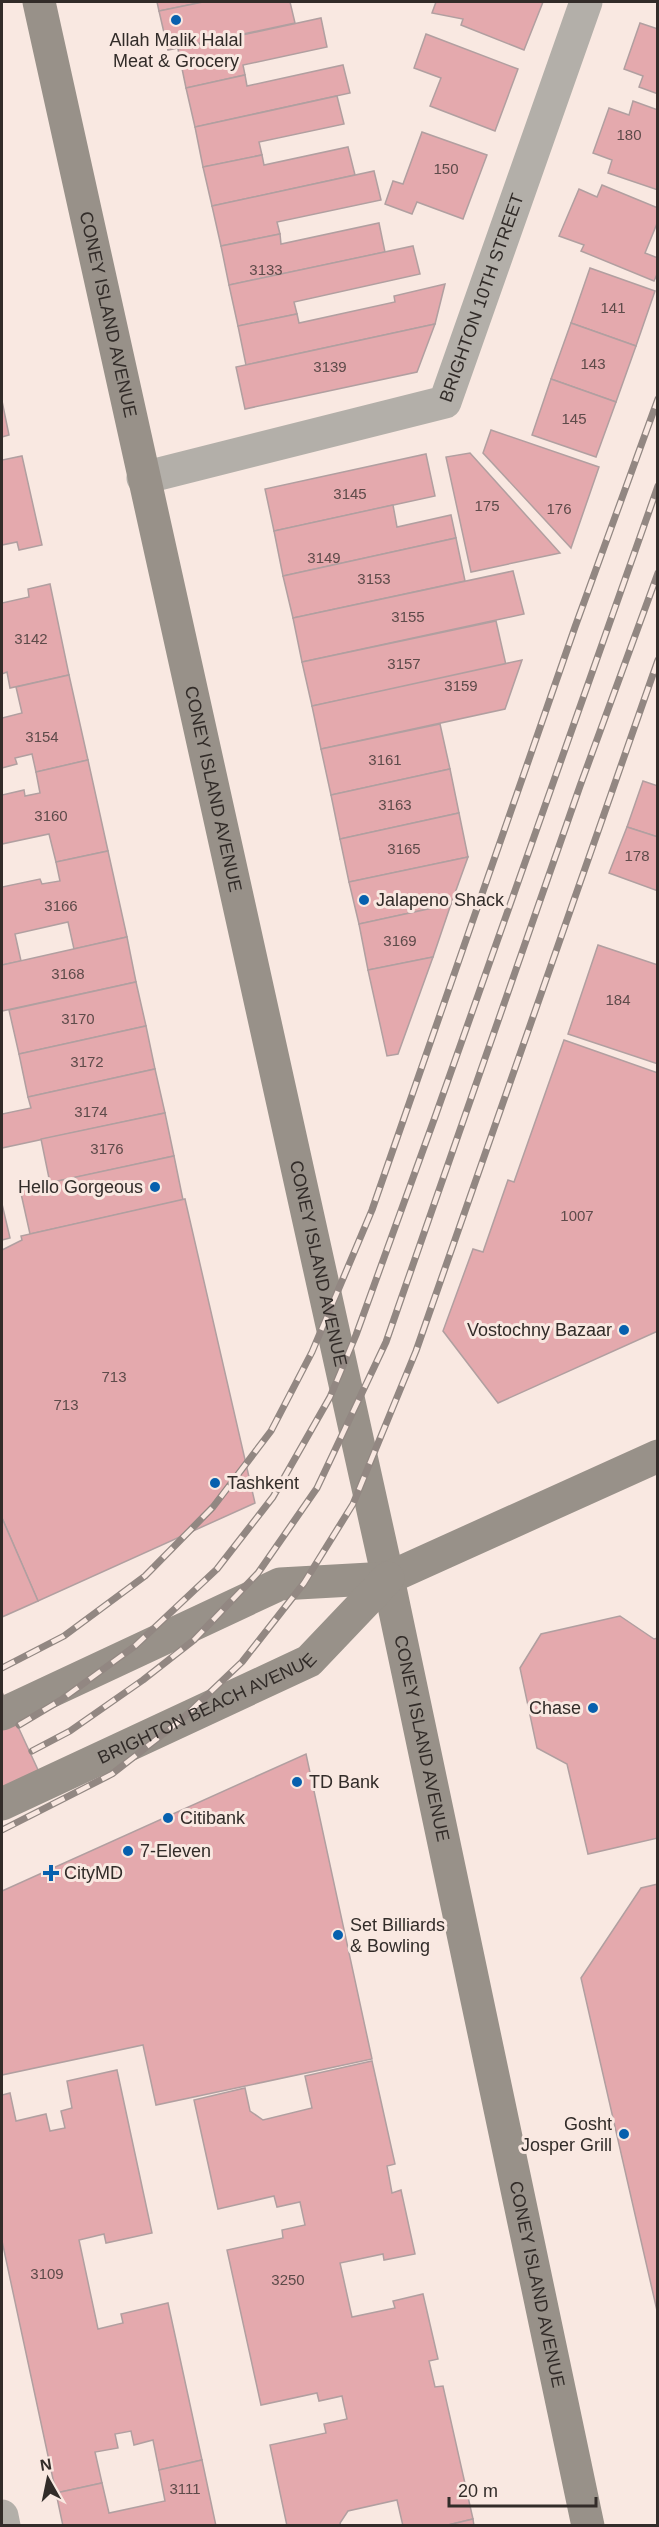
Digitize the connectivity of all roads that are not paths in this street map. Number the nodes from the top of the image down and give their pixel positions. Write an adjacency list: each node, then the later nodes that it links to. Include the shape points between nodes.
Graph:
1 (39, 2): 3 (main road, CONEY ISLAND AVENUE)
2 (586, 2): 3 (street, BRIGHTON 10TH STREET, via 445,402)
3 (143, 478): 5 (main road, CONEY ISLAND AVENUE)
4 (657, 1456): 5 (main road, BRIGHTON BEACH AVENUE)
5 (388, 1578): 6 (main road, BRIGHTON BEACH AVENUE, via 280,1584); 7 (main road, BRIGHTON BEACH AVENUE, via 309,1661); 10 (main road, CONEY ISLAND AVENUE)
6 (2, 1714)
7 (2, 1804)
8 (2, 2516): 9 (street)
9 (4, 2526)
10 (588, 2526)

